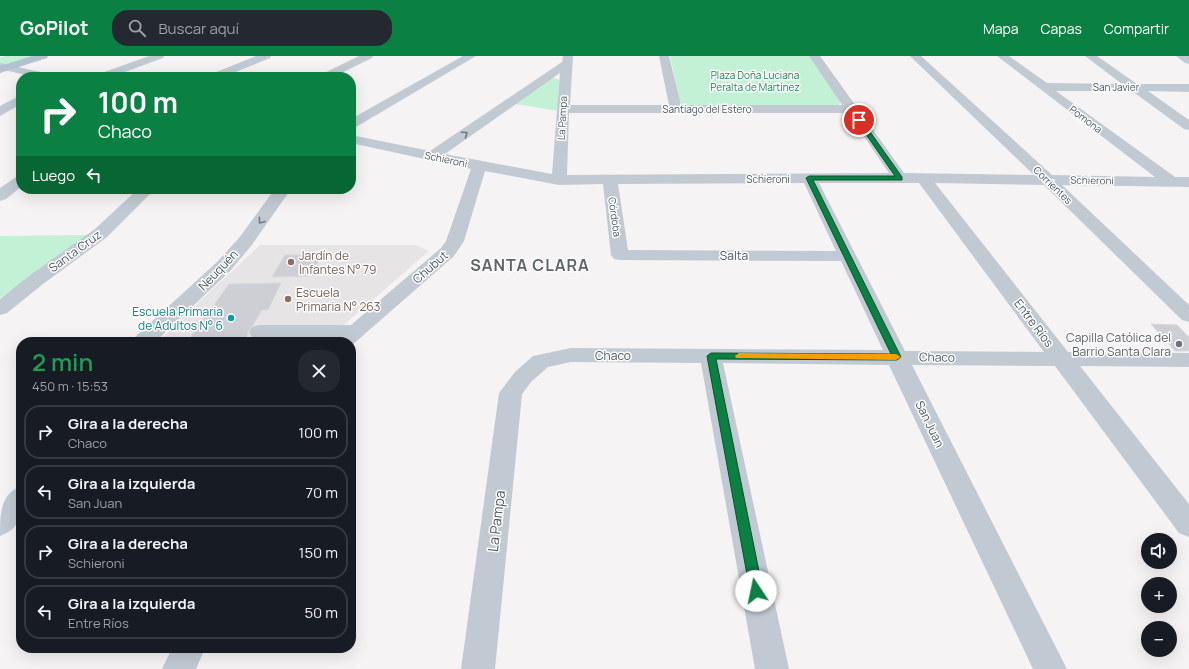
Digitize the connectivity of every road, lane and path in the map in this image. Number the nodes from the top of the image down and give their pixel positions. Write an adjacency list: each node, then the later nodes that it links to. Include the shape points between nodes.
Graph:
1 (43, 56): 14 (main road)
2 (159, 56): 16 (street)
3 (266, 56): 17 (street)
4 (368, 56): 18 (street)
5 (471, 56): 29 (street)
6 (664, 56): 26 (street)
7 (814, 56): 27 (street)
8 (915, 56): 38 (street, Corrientes)
9 (1002, 56): 19 (street, Pomona)
10 (1090, 56): 20 (street)
11 (1181, 56): 13 (street)
12 (567, 60): 25 (street, La Pampa); 32 (street, one-way to 12)
13 (1189, 61)
14 (2, 68): 15 (street)
15 (23, 72)
16 (114, 72)
17 (226, 72)
18 (334, 72)
19 (1043, 87): 20 (street, San Javier); 40 (street, Pomona)
20 (1133, 87): 21 (street, San Javier); 30 (street)
21 (1189, 88)
22 (16, 100): 24 (street)
23 (16, 101): 28 (street)
24 (0, 105)
25 (563, 109): 26 (street, Santiago del Estero); 39 (street, La Pampa)
26 (676, 109): 27 (street, Santiago del Estero)
27 (850, 109): 35 (street)
28 (0, 112)
29 (356, 121)
30 (1189, 126)
31 (356, 140): 32 (street, Schieroni)
32 (433, 156): 33 (street, Schieroni)
33 (479, 166): 39 (street, Schieroni); 51 (street, Chubut, via 455,241 448,252)
34 (809, 178): 35 (street, Schieroni); 37 (street, Schieroni); 47 (street, San Juan)
35 (900, 178): 36 (street, Schieroni)
36 (923, 178): 38 (street, Schieroni); 55 (street, Entre Ríos)
37 (610, 179): 39 (street, Schieroni); 46 (street, Córdoba)
38 (1046, 179): 40 (street, Schieroni); 49 (street, Corrientes)
39 (559, 180)
40 (1170, 181): 41 (street, Schieroni)
41 (1189, 182)
42 (16, 184): 45 (street)
43 (142, 194): 48 (street, Santa Cruz, via 101,233)
44 (279, 194): 52 (street, Neuquén, one-way to 52, via 245,242 216,275)
45 (0, 196)
46 (620, 255): 47 (street, Salta)
47 (847, 256): 54 (street, San Juan)
48 (0, 309)
49 (1189, 316)
50 (259, 332): 51 (street)
51 (349, 336)
52 (149, 337)
53 (711, 356): 54 (street, Chaco); 57 (street, Chaco, via 571,355 541,361); 64 (street)
54 (897, 357): 55 (street, Chaco); 65 (street, San Juan)
55 (1061, 358): 56 (street, Chaco); 60 (street, Entre Ríos)
56 (1189, 360)
57 (523, 377): 63 (street, La Pampa, via 512,392)
58 (16, 503): 59 (street)
59 (0, 524)
60 (1189, 525)
61 (187, 653): 62 (street)
62 (179, 669)
63 (478, 669)
64 (772, 669)
65 (1050, 669)

